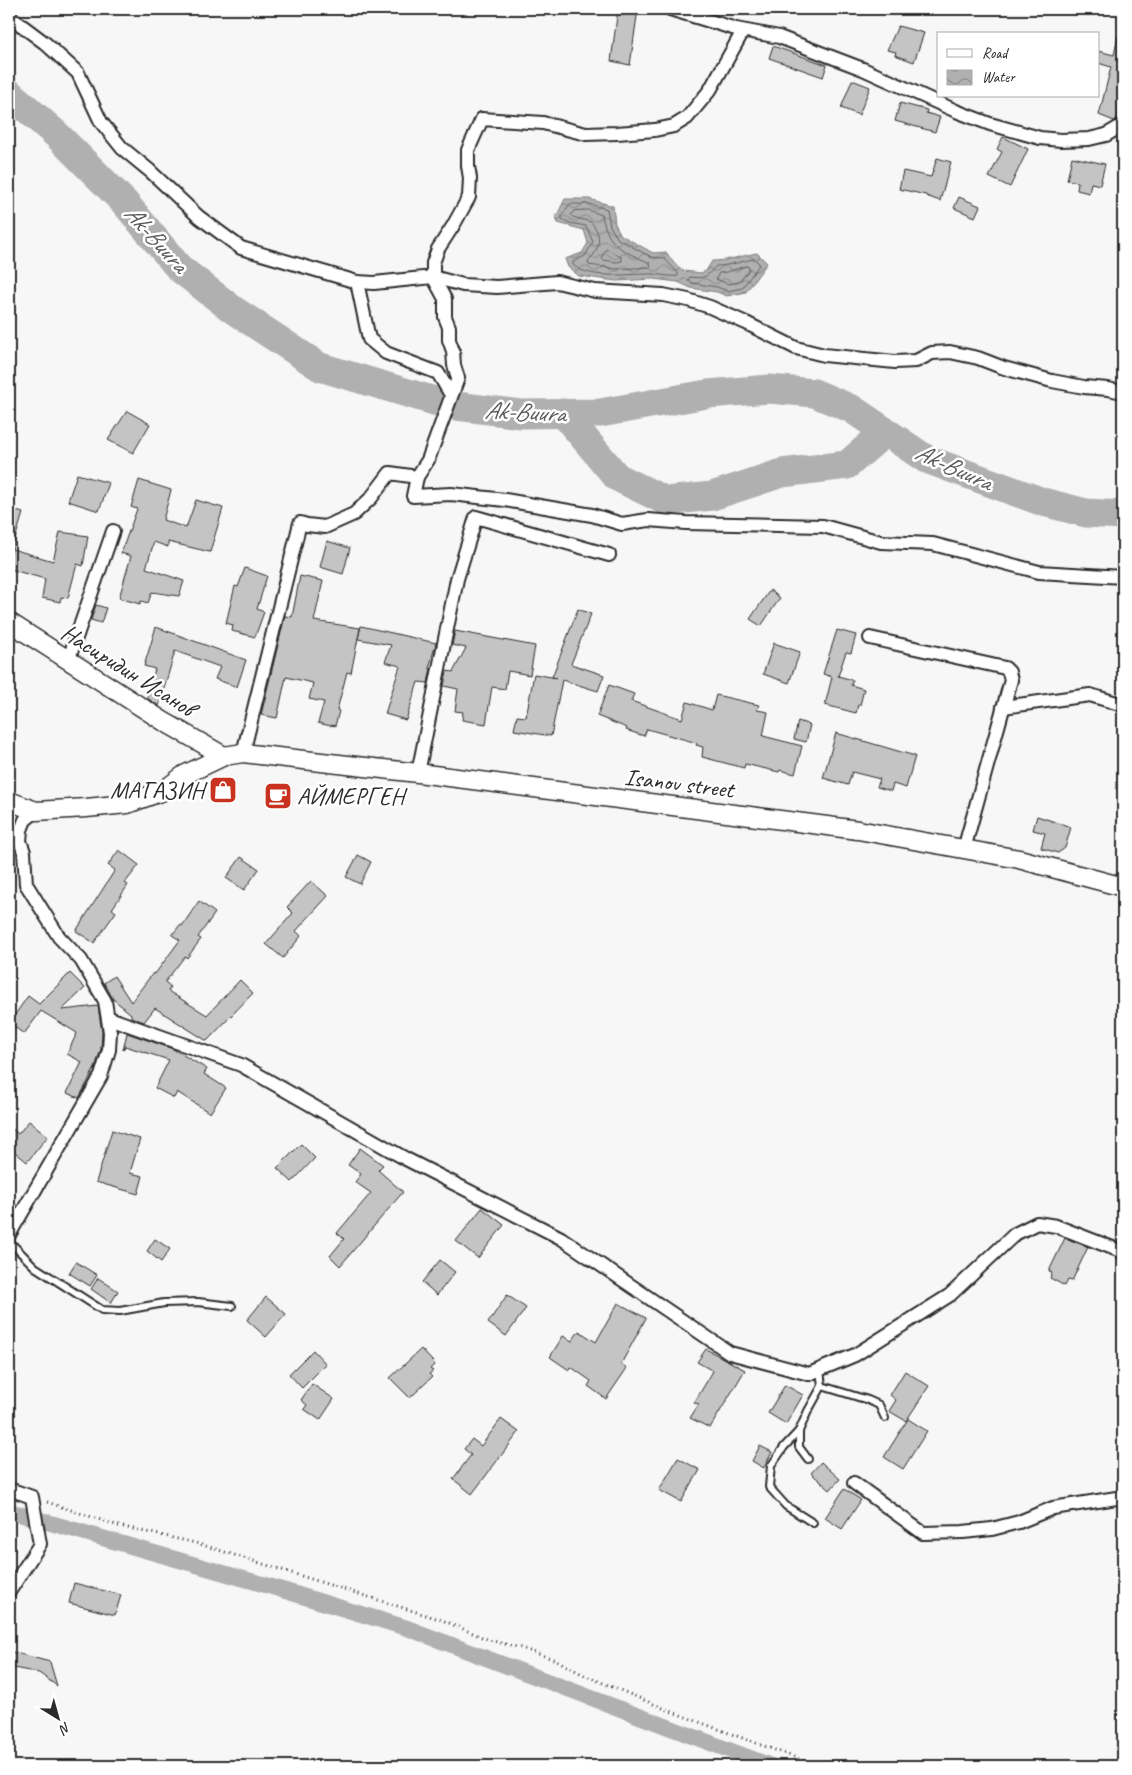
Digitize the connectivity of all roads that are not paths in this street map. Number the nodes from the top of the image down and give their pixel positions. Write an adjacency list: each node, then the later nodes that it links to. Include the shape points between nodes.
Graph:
1 (670, 9): 3 (street)
2 (9, 16): 6 (street, via 78,73 101,122 122,148 199,217 241,248)
3 (742, 31): 4 (street, via 779,37 892,81 956,111 1040,138 1088,139 1106,135); 5 (street, via 710,90 687,118 674,126 586,134 543,123 482,119 468,150 469,197 438,249 432,263)
4 (1123, 126)
5 (433, 277): 6 (street); 7 (street, via 463,285 497,288 557,282 595,291 663,295 710,307 796,348 824,355 895,362 916,361 932,353 950,352 1052,381); 8 (street, via 445,299 445,317 454,351 458,378)
6 (357, 282): 8 (street, via 369,339 386,354 438,373)
7 (1123, 392)
8 (451, 395): 9 (street, via 428,460)
9 (417, 477): 12 (street, via 413,496 451,494 505,500 592,515 622,524 648,520 686,524 823,526 881,542 934,544 1039,572); 18 (street, via 390,473 354,514 325,527 300,522)
10 (113, 531): 15 (street)
11 (609, 555): 20 (street, via 476,517 456,579)
12 (1123, 577)
13 (9, 622): 15 (main road, Насиридин Исанов)
14 (870, 638): 17 (street, via 1005,668 1010,680)
15 (68, 661): 19 (main road, Насиридин Исанов)
16 (1123, 705): 17 (street, via 1090,695)
17 (1003, 707): 23 (street)
18 (243, 752): 19 (main road, Isanov street); 20 (main road, Isanov street)
19 (224, 756): 22 (main road, Isanov street, via 184,775 163,791 128,804)
20 (418, 773): 23 (main road, Isanov street, via 858,830)
21 (9, 801): 22 (main road)
22 (36, 811): 25 (street, via 25,820 21,830 26,884 59,937 81,960 98,986)
23 (964, 849): 24 (main road, Isanov street)
24 (1123, 886)
25 (109, 1018): 26 (street, via 109,1050 101,1076); 30 (street, via 242,1065 406,1158 561,1238 730,1353 809,1374)
26 (9, 1235)
27 (9, 1241): 29 (lane, via 35,1267 102,1310 120,1311 164,1303)
28 (1123, 1252): 30 (street, via 1056,1226 1037,1223 1015,1234 950,1295 855,1356)
29 (232, 1306)
30 (820, 1370): 31 (lane)
31 (822, 1386): 32 (lane, via 879,1405); 33 (lane)
32 (885, 1418)
33 (799, 1431): 34 (lane, via 799,1447); 38 (lane, via 771,1466 768,1487 786,1506)
34 (808, 1459)
35 (854, 1483): 37 (street, via 923,1533 992,1529 1053,1508)
36 (9, 1489): 39 (street, via 32,1498 40,1544)
37 (1123, 1497)
38 (813, 1523)
39 (9, 1592)

